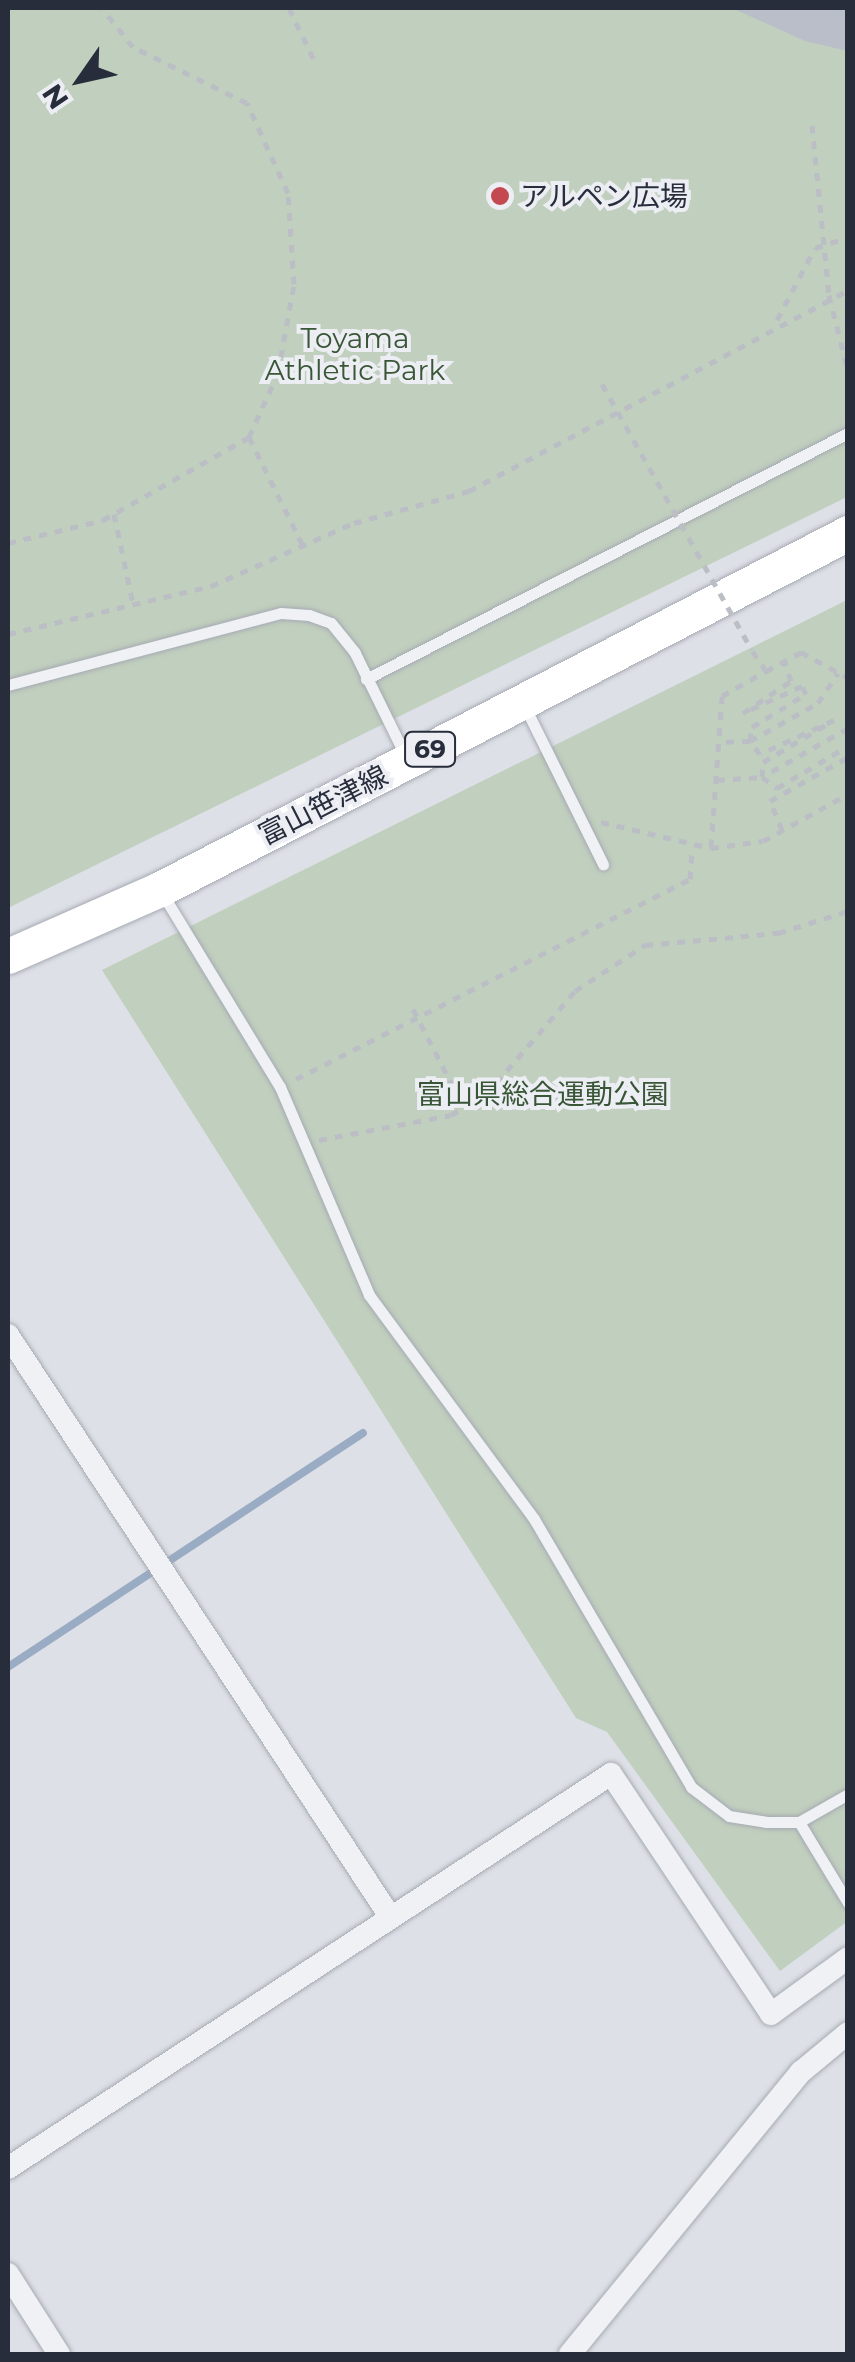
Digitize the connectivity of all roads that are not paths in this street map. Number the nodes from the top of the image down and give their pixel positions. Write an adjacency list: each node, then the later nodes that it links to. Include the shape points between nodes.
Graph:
1 (848, 433): 3 (lane)
2 (848, 533): 5 (main road, 富山笹津線 / 69)
3 (366, 679): 4 (lane, via 332,624 281,613); 6 (lane)
4 (8, 685)
5 (522, 701): 6 (main road, 富山笹津線 / 69); 7 (lane)
6 (408, 761): 8 (main road, 富山笹津線 / 69)
7 (603, 864)
8 (160, 889): 9 (main road, 富山笹津線 / 69); 12 (lane, via 280,1088 369,1295 534,1519 692,1787 729,1816)
9 (8, 956)
10 (8, 1334): 14 (street)
11 (848, 1794): 12 (lane)
12 (798, 1822): 13 (lane)
13 (848, 1903)
14 (389, 1915): 15 (street, via 611,1774 771,2014); 17 (street)
15 (848, 1958)
16 (848, 2033): 20 (street, via 800,2072)
17 (8, 2168)
18 (8, 2274): 19 (street)
19 (59, 2354)
20 (570, 2354)

